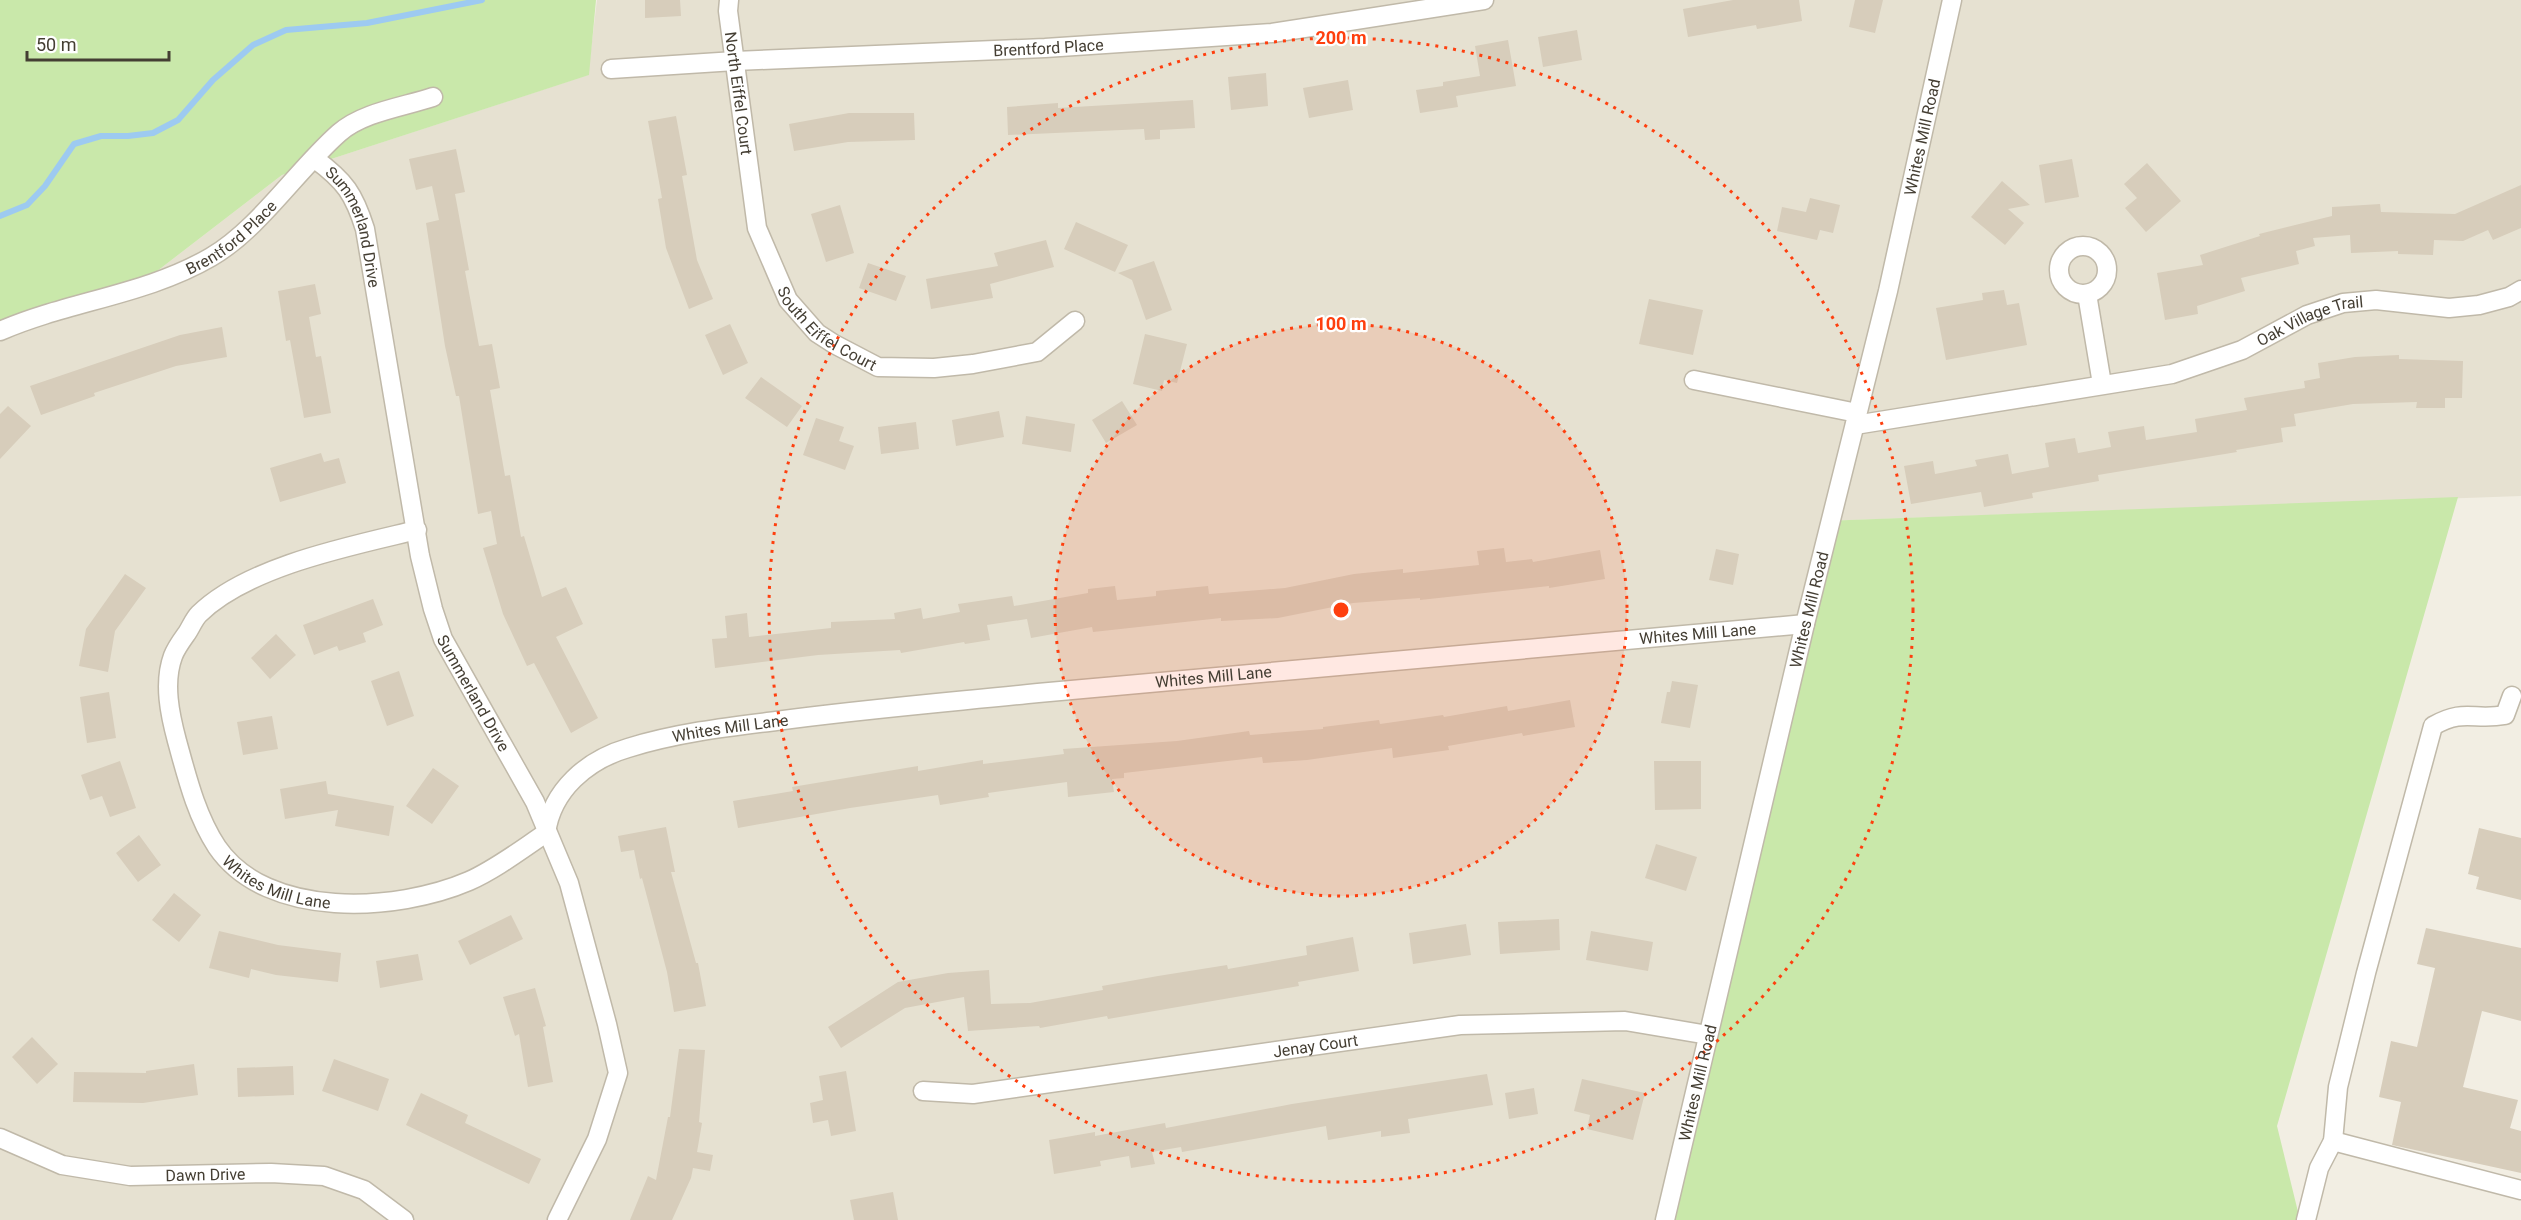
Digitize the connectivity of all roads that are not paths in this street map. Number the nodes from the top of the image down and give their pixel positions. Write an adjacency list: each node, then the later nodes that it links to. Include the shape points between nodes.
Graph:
1 (729, 0): 4 (street, North Eiffel Court)
2 (1952, 0): 15 (street, Whites Mill Road)
3 (1473, 1): 4 (street, Brentford Place, via 1272,33 1045,48)
4 (735, 61): 5 (street, Brentford Place); 8 (street, North Eiffel Court)
5 (611, 69)
6 (433, 97): 7 (street, Brentford Place, via 367,118 340,132)
7 (315, 159): 12 (street, Brentford Place, via 245,230 213,256 166,280); 16 (street, Summerland Drive, via 350,190 365,229)
8 (750, 188): 11 (street, South Eiffel Court, via 757,228 788,300 817,333 878,366 934,368 1037,352)
9 (2521, 290): 14 (street, Oak Village Trail, via 2479,305 2449,308 2376,300 2343,303 2307,315 2242,350 2182,371)
10 (2087, 294): 14 (street)
11 (1075, 321)
12 (0, 331)
13 (1694, 380): 15 (street)
14 (2102, 384): 15 (street, Oak Village Trail)
15 (1856, 419): 17 (street, Whites Mill Road)
16 (417, 530): 19 (street, Summerland Drive, via 420,556 443,639 535,802); 19 (street, Whites Mill Lane, via 285,566 222,594 198,616 173,656 168,686 172,724 191,792 218,848 240,872 284,895 338,905 420,897 470,881)
17 (1805, 624): 19 (street, Whites Mill Lane, via 1362,662 838,713 707,730 625,748 582,770 561,794 549,816); 20 (street, Whites Mill Road)
18 (2512, 696): 23 (street, via 2505,715 2486,719 2468,714 2433,726 2338,1087)
19 (546, 833): 26 (street, Summerland Drive, via 569,883 618,1073 597,1139)
20 (1708, 1035): 21 (street, Jenay Court, via 1625,1022 1460,1024 973,1094); 27 (street, Whites Mill Road)
21 (923, 1092)
22 (0, 1138): 25 (street, Dawn Drive, via 62,1165 130,1176 324,1176 364,1190)
23 (2333, 1141): 24 (street); 28 (street, via 2319,1168)
24 (2521, 1190)
25 (404, 1220)
26 (557, 1220)
27 (1665, 1220)
28 (2306, 1220)

